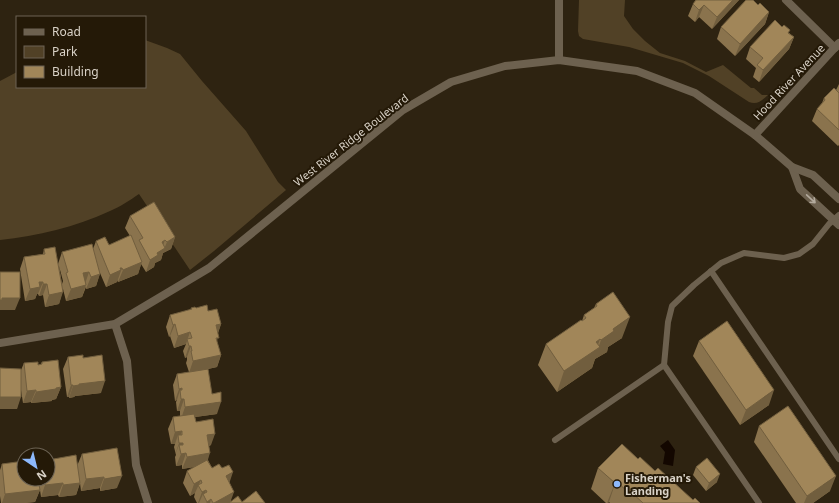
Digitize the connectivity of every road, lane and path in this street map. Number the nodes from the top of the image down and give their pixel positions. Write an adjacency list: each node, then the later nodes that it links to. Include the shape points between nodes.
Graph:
1 (559, 0): 4 (street)
2 (786, 0): 3 (street)
3 (837, 46): 5 (street, Hood River Avenue)
4 (559, 60): 5 (street, West River Ridge Boulevard, via 637,71 695,93); 10 (street, West River Ridge Boulevard, via 505,66 451,82 403,110 209,268)
5 (755, 135): 6 (street, West River Ridge Boulevard)
6 (792, 167): 7 (street, West River Ridge Boulevard, via 813,175); 8 (street, West River Ridge Boulevard, one-way to 8, via 800,189)
7 (839, 198)
8 (837, 220): 9 (lane, via 829,224 813,244 799,254 784,258 744,253)
9 (711, 271): 12 (lane, via 672,306); 14 (lane)
10 (115, 324): 11 (street, West River Ridge Boulevard); 15 (street, via 127,361 136,465)
11 (0, 343)
12 (664, 365): 13 (lane); 16 (lane)
13 (555, 440)
14 (839, 459)
15 (148, 503)
16 (760, 503)

